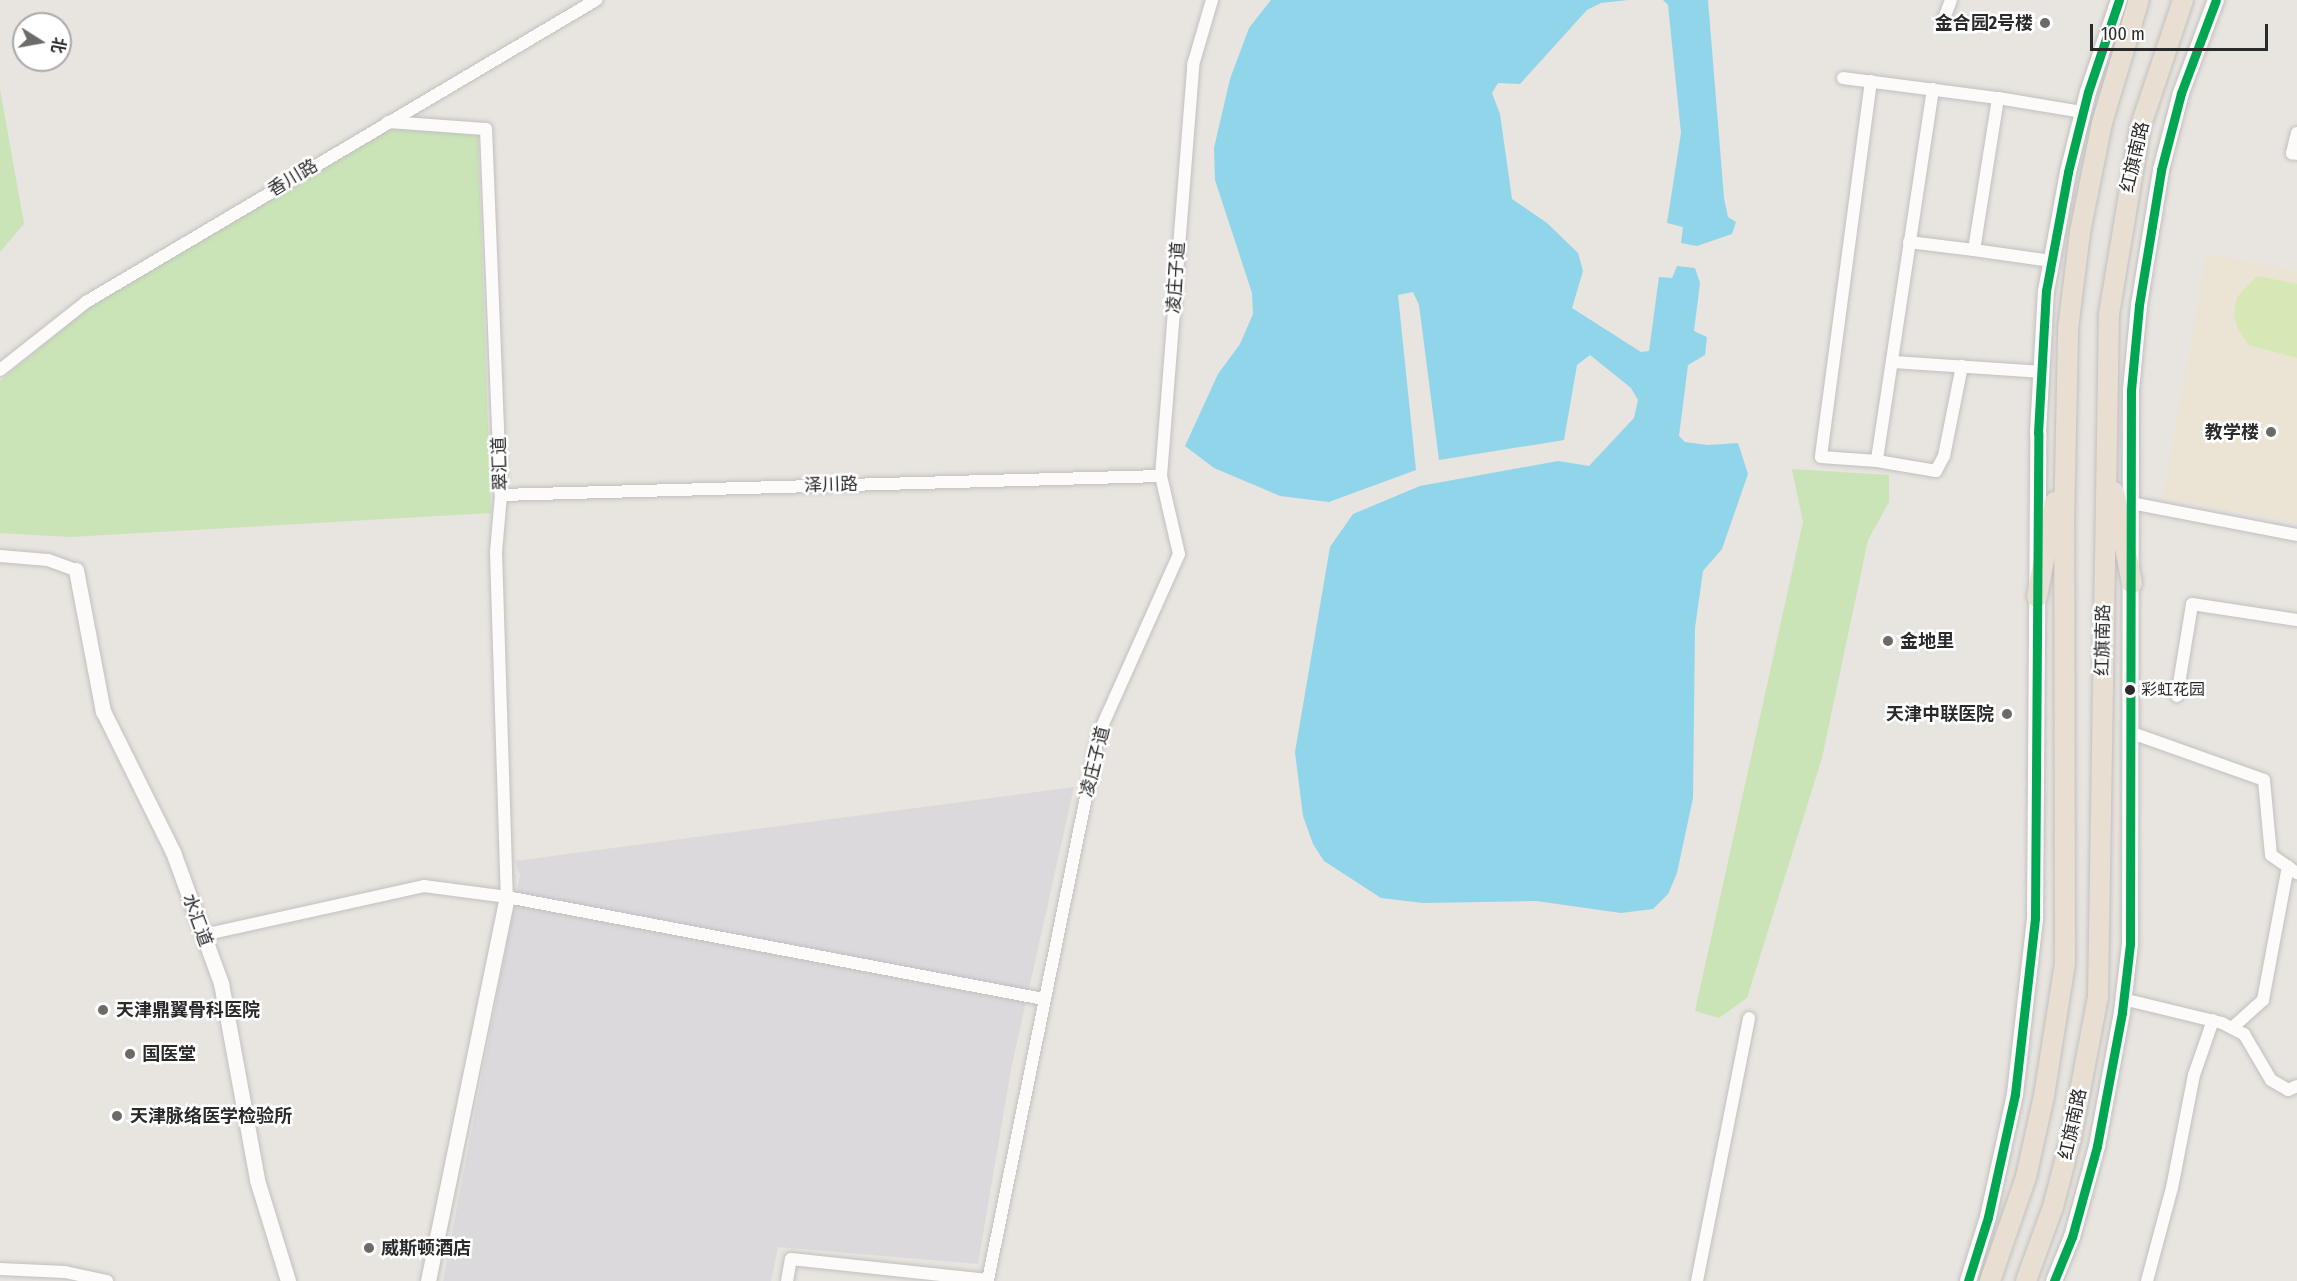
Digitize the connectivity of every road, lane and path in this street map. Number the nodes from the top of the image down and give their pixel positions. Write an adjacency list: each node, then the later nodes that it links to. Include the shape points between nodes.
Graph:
1 (596, 0): 16 (street, 香川路)
2 (1212, 0): 29 (street, 凌庄子道, via 1193,65)
3 (1951, 0): 9 (street)
4 (2119, 0): 15 (main road)
5 (2139, 0): 26 (highway, 红旗南路, via 2102,123 2080,232 2068,329)
6 (2183, 0): 10 (highway, 红旗南路)
7 (2193, 0): 10 (highway)
8 (2216, 0): 31 (main road, via 2181,93 2153,212 2131,390)
9 (1943, 21)
10 (2172, 30): 27 (highway, 红旗南路, via 2140,128 2125,203 2109,314)
11 (1843, 78): 12 (street)
12 (1871, 81): 13 (street); 28 (street, via 1821,457)
13 (1933, 89): 14 (street); 19 (street)
14 (1998, 98): 15 (street); 20 (street)
15 (2083, 112): 21 (main road)
16 (388, 122): 24 (street, 香川路, via 86,302); 30 (street, 翠汇道, via 486,129)
17 (2297, 133): 18 (street, via 2292,153)
18 (2297, 154)
19 (1909, 242): 20 (street); 22 (street)
20 (1974, 250): 21 (street)
21 (2052, 261): 25 (main road)
22 (1892, 362): 23 (street); 28 (street)
23 (1962, 366): 25 (street); 28 (street, via 1944,456 1936,471)
24 (0, 370)
25 (2041, 372): 36 (main road)
26 (2066, 450): 36 (highway); 57 (highway, 红旗南路, via 2065,964 2044,1096 2026,1177)
27 (2107, 456): 35 (highway); 58 (highway, 红旗南路, via 2098,997 2071,1138 2053,1207)
28 (1877, 461)
29 (1161, 476): 30 (street, 泽川路); 43 (street, 凌庄子道, via 1179,554 1099,733)
30 (501, 495): 41 (street, 翠汇道, via 496,552)
31 (2131, 502): 32 (street); 35 (main road)
32 (2297, 535)
33 (0, 556): 34 (street, via 48,560)
34 (76, 570): 42 (street, 水汇道, via 103,711 173,852)
35 (2132, 583): 39 (main road)
36 (2037, 597): 56 (main road, via 2035,918 2024,1028 2004,1148)
37 (2297, 620): 38 (street, via 2192,604)
38 (2177, 696)
39 (2132, 733): 40 (street, via 2264,780 2271,855); 44 (main road, via 2130,944)
40 (2292, 869): 47 (street, via 2262,1000)
41 (507, 897): 42 (street, via 424,886); 43 (street); 53 (street)
42 (203, 934): 52 (street, 水汇道, via 221,983 257,1180)
43 (1043, 999): 50 (street, 凌庄子道)
44 (2124, 999): 46 (street); 59 (main road, via 2097,1146 2072,1237)
45 (1749, 1018): 55 (street)
46 (2213, 1020): 47 (street); 60 (street, via 2194,1075 2172,1188)
47 (2232, 1028): 48 (street, via 2244,1034 2271,1080 2288,1090)
48 (2297, 1086)
49 (0, 1269): 51 (street, via 65,1272)
50 (988, 1280): 54 (street, 凌庄子道, via 791,1259)
51 (107, 1281)
52 (288, 1281)
53 (429, 1281)
54 (787, 1281)
55 (1697, 1281)
56 (1968, 1281)
57 (1990, 1281)
58 (2026, 1281)
59 (2054, 1281)
60 (2147, 1281)

